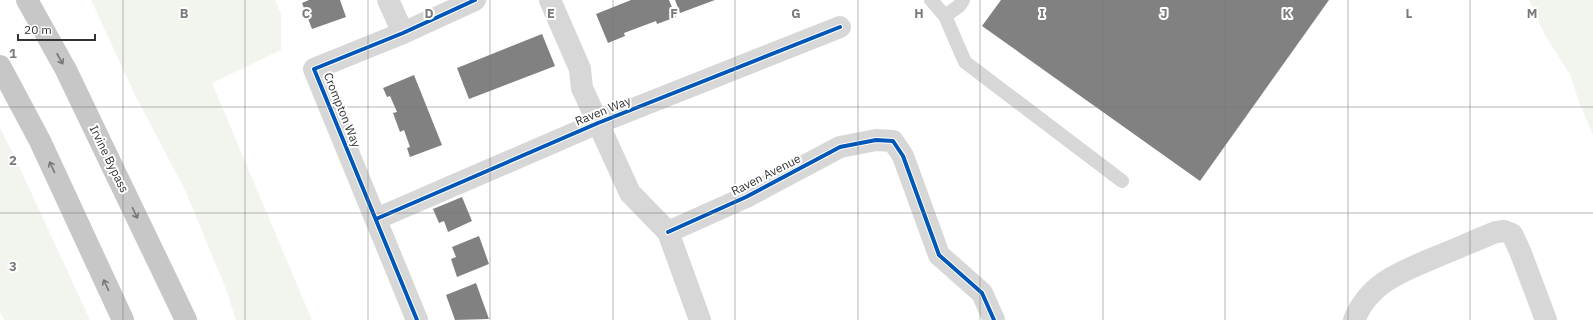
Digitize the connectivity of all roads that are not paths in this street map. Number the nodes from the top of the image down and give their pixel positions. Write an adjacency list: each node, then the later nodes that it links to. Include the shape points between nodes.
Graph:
1 (27, 0): 16 (highway, Irvine Bypass, one-way to 16, via 66,70)
2 (388, 0): 9 (street)
3 (475, 0): 9 (street, Crompton Way)
4 (550, 0): 11 (street, Raven Way, via 580,69 582,88)
5 (931, 0): 7 (lane)
6 (963, 0): 7 (lane)
7 (945, 16): 12 (lane, via 965,62)
8 (840, 27): 11 (street, Raven Way)
9 (403, 33): 13 (street, Crompton Way, via 314,69)
10 (0, 66): 15 (highway, one-way to 10, via 40,141)
11 (598, 123): 13 (street, Raven Way); 14 (street, Raven Way, via 630,193)
12 (1122, 181)
13 (376, 219): 17 (street, Crompton Way)
14 (668, 232): 18 (street, Raven Way); 19 (street, Raven Avenue, via 746,197 840,148 876,140 893,142 902,156 939,255 982,293)
15 (123, 320)
16 (186, 320)
17 (417, 320)
18 (700, 320)
19 (994, 320)
20 (1354, 320): 21 (street, via 1373,291 1395,274 1496,232 1504,231 1512,234)
21 (1546, 320)

